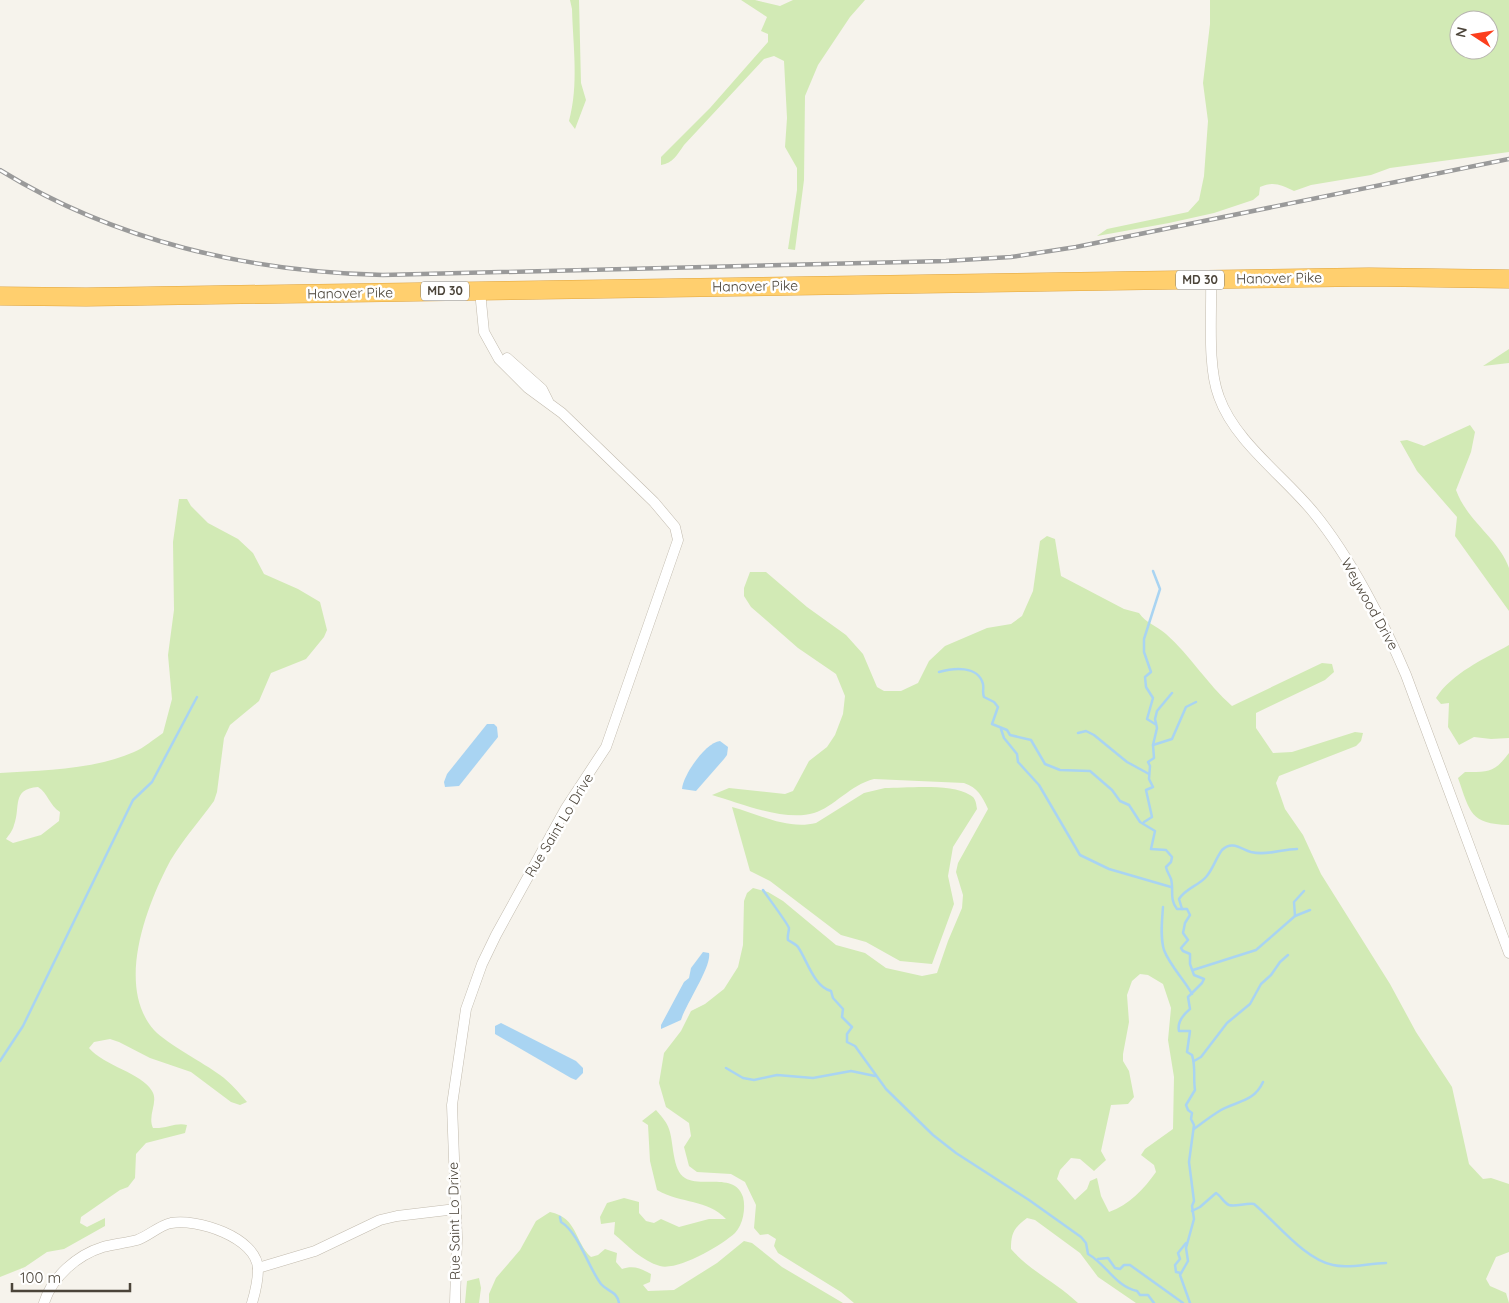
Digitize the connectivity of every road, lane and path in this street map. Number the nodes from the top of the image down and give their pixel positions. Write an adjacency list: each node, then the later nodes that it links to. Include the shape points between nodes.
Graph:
1 (1509, 279): 2 (highway, Hanover Pike / MD 30)
2 (1211, 280): 3 (highway, Hanover Pike / MD 30); 5 (street, Weywood Drive, via 1213,377 1223,408 1236,430 1316,515 1388,634)
3 (480, 291): 4 (highway, Hanover Pike / MD 30); 6 (street, Rue Saint Lo Drive, via 484,332 499,359 654,502 676,527 678,540 609,741 576,790 536,862 472,988 460,1035 452,1105)
4 (0, 296)
5 (1509, 953)
6 (456, 1210): 7 (street, via 380,1220 315,1251); 10 (street, Rue Saint Lo Drive)
7 (258, 1268): 8 (street, via 248,1249 230,1235 178,1222 137,1240 91,1252 60,1274); 9 (street)
8 (44, 1303)
9 (252, 1303)
10 (455, 1303)

